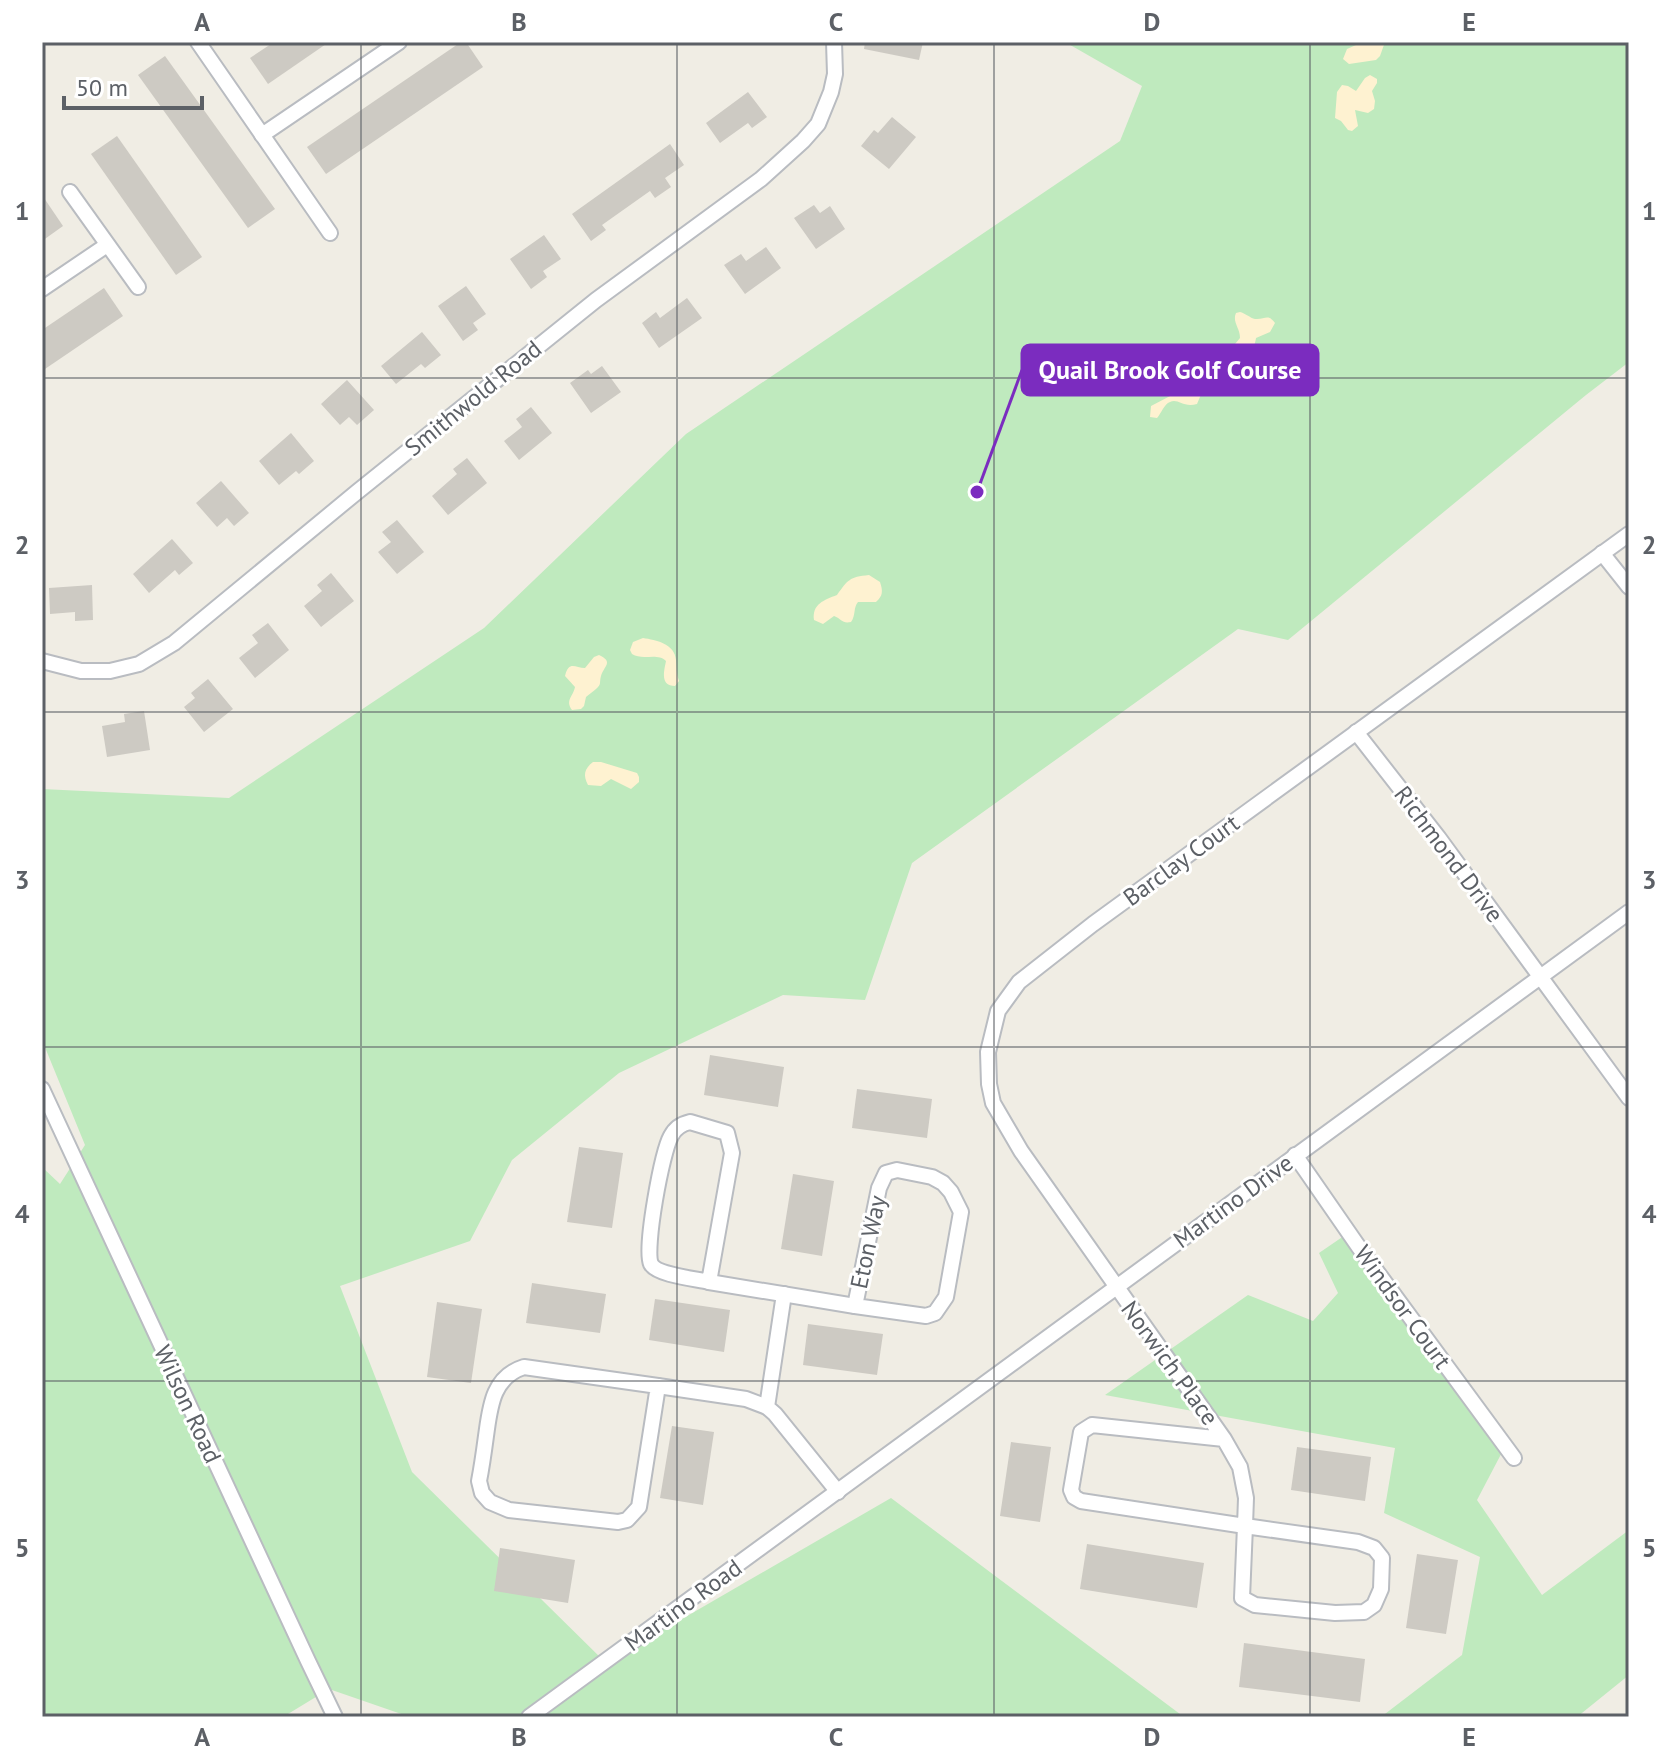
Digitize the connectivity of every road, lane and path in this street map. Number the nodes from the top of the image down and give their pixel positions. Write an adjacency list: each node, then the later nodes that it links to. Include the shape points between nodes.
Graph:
1 (198, 42): 4 (street)
2 (399, 42): 4 (street)
3 (834, 42): 13 (street, Smithwold Road, via 831,92 818,124 803,141 761,179 596,300 174,643 139,664 110,671 81,671)
4 (262, 135): 6 (street)
5 (70, 192): 7 (street)
6 (330, 233)
7 (107, 245): 8 (street); 9 (street)
8 (138, 287)
9 (42, 289)
10 (1629, 534): 11 (street, Barclay Court)
11 (1602, 553): 12 (street); 14 (street, Barclay Court)
12 (1629, 587)
13 (42, 661)
14 (1356, 732): 16 (street, Richmond Drive); 21 (street, Barclay Court, via 1031,972 998,1011 988,1052 993,1103)
15 (1629, 912): 16 (street, Martino Drive)
16 (1541, 977): 18 (street, Richmond Drive); 19 (street, Martino Drive)
17 (42, 1089): 30 (street, Wilson Road)
18 (1629, 1098)
19 (1295, 1155): 21 (street, Martino Drive); 27 (street, Windsor Court)
20 (709, 1282): 20 (street, Eton Way, via 658,1271 651,1264 649,1244 662,1166 670,1137 690,1122 727,1133 732,1153); 22 (street, Eton Way)
21 (1116, 1288): 26 (street, Norwich Place); 28 (street, Martino Drive)
22 (784, 1294): 23 (street, Eton Way); 25 (street)
23 (855, 1306): 23 (street, Eton Way, via 935,1313 946,1297 961,1212 943,1183 897,1170 886,1173)
24 (658, 1386): 24 (street, via 515,1370 491,1399 479,1481 482,1493 509,1510 627,1520 639,1507); 25 (street)
25 (767, 1407): 28 (street)
26 (1224, 1439): 29 (street, Norwich Place, via 1240,1467); 29 (street, Norwich Place, via 1092,1425 1081,1432 1071,1490 1081,1501)
27 (1514, 1458)
28 (838, 1492): 31 (street, Martino Road)
29 (1245, 1526): 29 (street, Norwich Place, via 1242,1598 1255,1605 1335,1613 1364,1612 1374,1605 1381,1589 1382,1558 1374,1548)
30 (335, 1717)
31 (529, 1717)

